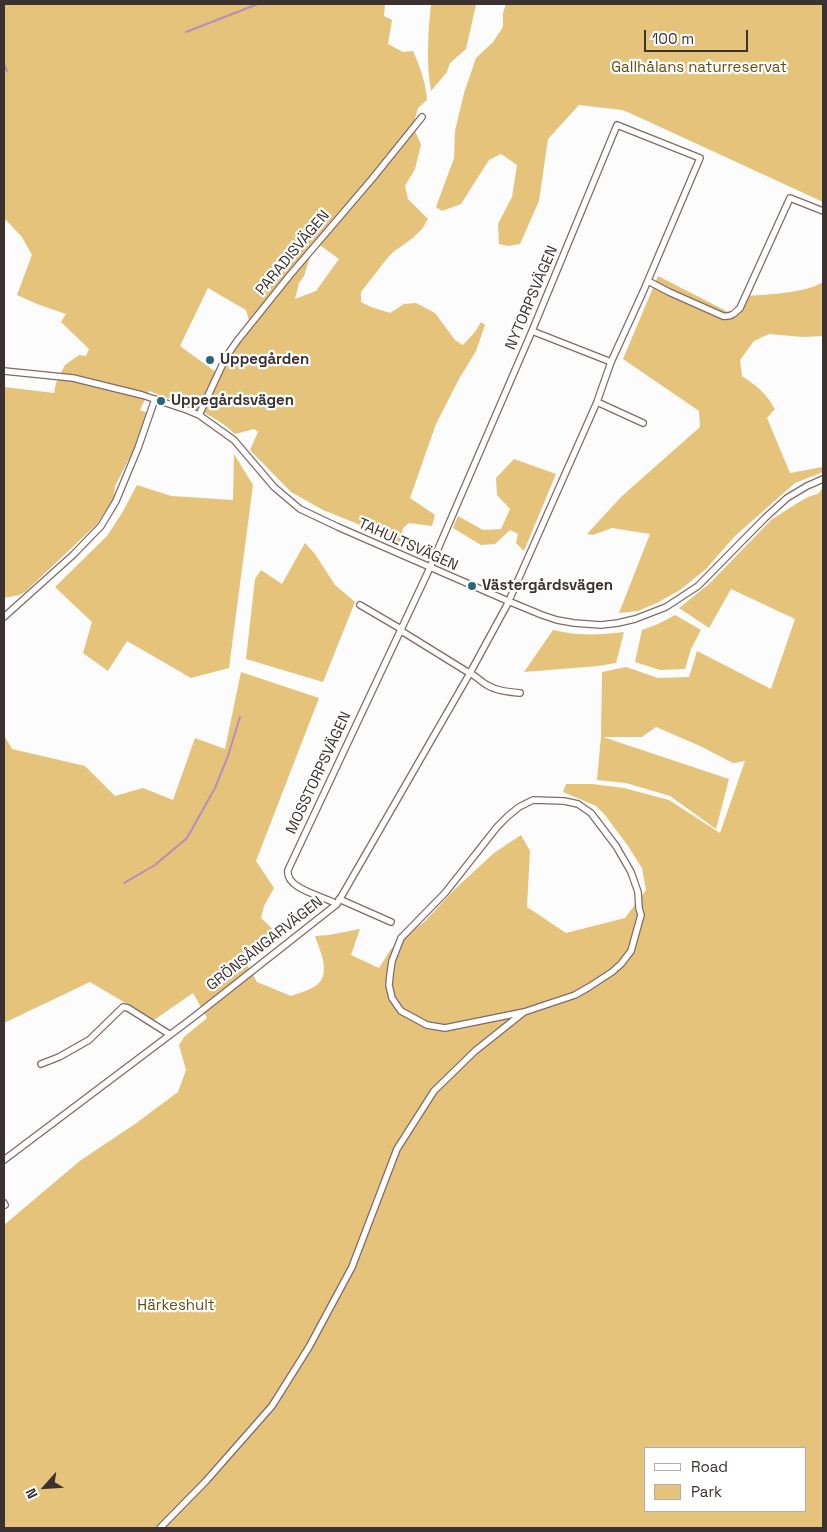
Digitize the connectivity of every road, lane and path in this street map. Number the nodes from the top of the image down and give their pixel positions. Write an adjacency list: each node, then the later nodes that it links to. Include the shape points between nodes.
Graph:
1 (422, 117): 9 (street, PARADISVÄGEN, via 237,341)
2 (823, 211): 3 (street, via 790,198 735,314 723,316)
3 (648, 281): 4 (street, NYTORPSVÄGEN, via 700,158 617,125); 5 (street)
4 (532, 331): 5 (street); 12 (street, NYTORPSVÄGEN)
5 (611, 362): 8 (street)
6 (4, 371): 7 (street, TAHULTSVÄGEN, via 73,378)
7 (155, 400): 9 (street, TAHULTSVÄGEN); 15 (street, via 138,448 101,526)
8 (597, 402): 10 (street); 13 (street)
9 (199, 415): 12 (street, TAHULTSVÄGEN, via 234,440 274,487 300,508 325,522)
10 (643, 423)
11 (823, 479): 13 (street, TAHULTSVÄGEN, via 787,498 698,586 653,613 618,623 587,624 557,620)
12 (431, 565): 13 (street, TAHULTSVÄGEN); 16 (street, MOSSTORPSVÄGEN)
13 (508, 601): 17 (street, GRÖNSÅNGARVÄGEN)
14 (360, 605): 16 (street)
15 (4, 617)
16 (401, 629): 17 (street); 19 (street, MOSSTORPSVÄGEN, via 288,870 287,876 298,887)
17 (470, 673): 18 (street, via 488,686); 19 (street, GRÖNSÅNGARVÄGEN)
18 (520, 693)
19 (338, 902): 20 (street); 22 (street, GRÖNSÅNGARVÄGEN)
20 (391, 922)
21 (524, 1012): 21 (street, via 445,1028 427,1025 401,1011 392,998 389,985 392,961 401,938 445,893 497,827 519,806 533,800 578,804 592,813 631,872 642,915 631,951 612,972 575,995); 25 (street, via 475,1050 434,1091 397,1149 352,1267 299,1364 272,1406)
22 (169, 1034): 23 (street, via 123,1007 89,1040); 24 (street, GRÖNSÅNGARVÄGEN)
23 (40, 1064)
24 (4, 1160)
25 (160, 1528)

